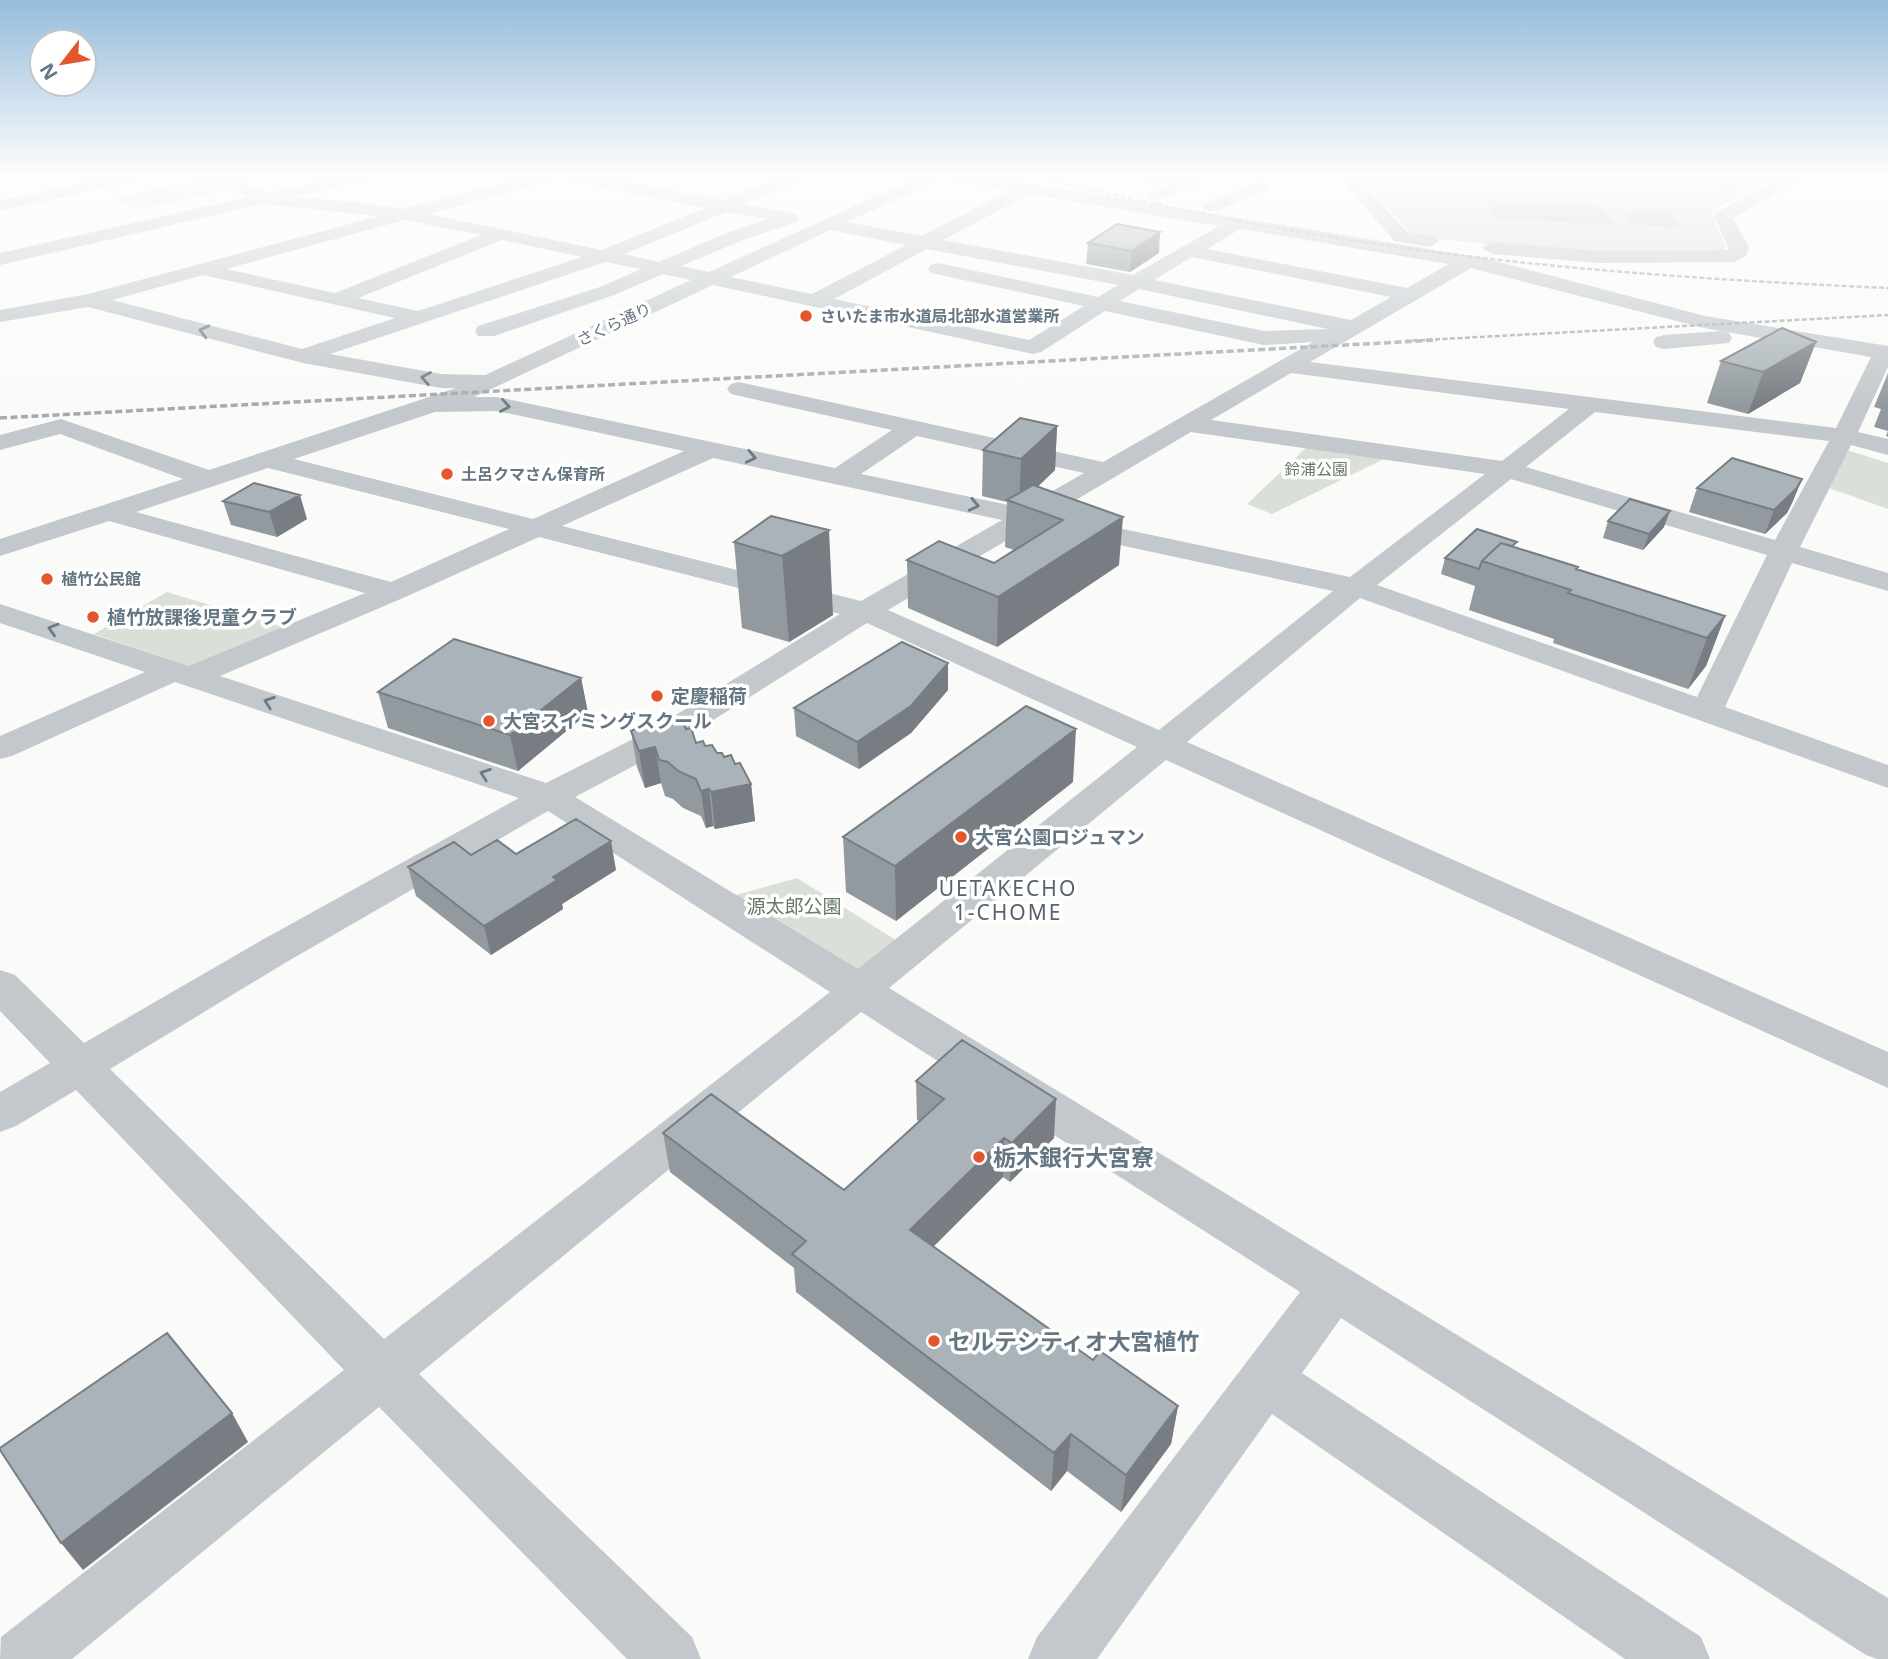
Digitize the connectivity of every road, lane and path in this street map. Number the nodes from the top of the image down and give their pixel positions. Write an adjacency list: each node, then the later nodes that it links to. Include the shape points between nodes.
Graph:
1 (28, 253): 17 (street)
2 (44, 253): 29 (street)
3 (266, 253): 21 (street)
4 (451, 253): 26 (street)
5 (598, 253): 16 (street)
6 (610, 253): 16 (street)
7 (696, 253): 20 (street)
8 (767, 253): 22 (street, さくら通り)
9 (904, 253): 18 (street)
10 (990, 253): 23 (street)
11 (1185, 253): 23 (street)
12 (1201, 253): 24 (street)
13 (1439, 253): 19 (street)
14 (1538, 253): 15 (street, via 1686,258)
15 (1737, 253)
16 (606, 255): 20 (street); 30 (street)
17 (0, 259)
18 (892, 260): 27 (street); 28 (street)
19 (1465, 262): 24 (street); 33 (street)
20 (664, 267): 22 (street); 31 (street, via 607,291)
21 (205, 270): 25 (street); 26 (street)
22 (710, 279): 27 (street); 35 (street, さくら通り)
23 (1136, 282): 28 (street); 32 (street)
24 (1409, 295): 32 (street)
25 (90, 300): 29 (street); 37 (street, one-way to 25)
26 (335, 300): 30 (street)
27 (816, 300): 28 (street, via 1033,347)
28 (1103, 303): 32 (street, via 1264,338)
29 (9, 315)
30 (419, 317): 31 (street); 37 (street)
31 (472, 329): 35 (street)
32 (1343, 331): 38 (street)
33 (1771, 335): 34 (street); 36 (street)
34 (1664, 342)
35 (562, 349): 39 (street, さくら通り)
36 (1886, 353): 45 (street)
37 (303, 356): 39 (street, one-way to 37, via 441,381)
38 (1287, 366): 42 (street); 43 (street)
39 (494, 381): 41 (street, さくら通り)
40 (739, 389): 44 (street)
41 (437, 405): 48 (street, one-way to 48, via 497,404); 49 (street)
42 (1589, 405): 45 (street); 50 (street)
43 (1186, 424): 50 (street); 51 (street)
44 (912, 428): 51 (street); 52 (street)
45 (1844, 436): 47 (street); 58 (street)
46 (0, 443): 53 (street, via 61,426)
47 (1888, 447)
48 (713, 448): 52 (street, one-way to 52); 56 (street)
49 (268, 460): 53 (street); 56 (street)
50 (1506, 469): 58 (street); 60 (street)
51 (1104, 470): 55 (street)
52 (841, 476): 55 (street, one-way to 55)
53 (209, 480): 54 (street)
54 (107, 512): 57 (street); 61 (street)
55 (1026, 516): 60 (street); 62 (street)
56 (537, 527): 61 (street); 62 (street)
57 (0, 548)
58 (1783, 551): 59 (street); 65 (street)
59 (1888, 582)
60 (1356, 587): 65 (street); 66 (street)
61 (393, 592): 64 (street)
62 (865, 611): 66 (street); 69 (street, via 665,736)
63 (0, 613): 64 (street, one-way to 63)
64 (184, 673): 67 (street); 69 (street, one-way to 64)
65 (1706, 712): 68 (street)
66 (1164, 745): 71 (street); 73 (street)
67 (0, 749)
68 (1888, 777)
69 (549, 796): 71 (street); 72 (street)
70 (0, 985): 72 (street)
71 (860, 990): 75 (street); 76 (street)
72 (80, 1066): 74 (street); 76 (street)
73 (1888, 1071)
74 (0, 1114)
75 (1334, 1287): 77 (street); 78 (street)
76 (383, 1374): 79 (street); 80 (street)
77 (1266, 1380): 81 (street); 82 (street)
78 (1888, 1633)
79 (23, 1659)
80 (670, 1659)
81 (1059, 1659)
82 (1679, 1659)

